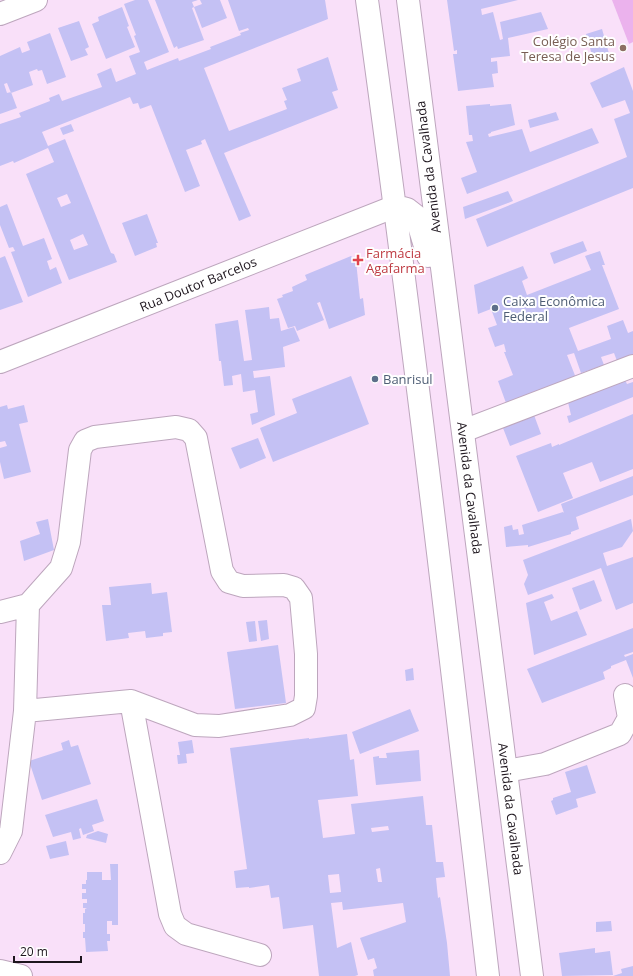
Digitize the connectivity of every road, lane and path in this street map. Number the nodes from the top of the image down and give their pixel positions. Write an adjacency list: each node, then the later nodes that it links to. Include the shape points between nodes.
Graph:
1 (36, 0): 4 (main road)
2 (367, 0): 5 (main road)
3 (408, 0): 6 (main road, Avenida da Cavalhada)
4 (0, 14)
5 (396, 206): 6 (main road, via 407,209 416,216); 7 (main road, Rua Doutor Barcelos); 21 (main road)
6 (444, 299): 9 (main road, Avenida da Cavalhada)
7 (0, 362)
8 (633, 366): 9 (main road)
9 (463, 431): 15 (main road, Avenida da Cavalhada)
10 (28, 605): 11 (main road); 13 (main road, via 61,568 68,542 80,450 85,441 95,437 176,427 189,430 196,438 222,571 229,582 243,586 284,585 294,588 301,598 306,654 304,708 290,715 219,726 195,725); 14 (main road)
11 (0, 612)
12 (625, 695): 15 (main road, via 629,718 620,734 545,764)
13 (131, 701): 14 (main road); 18 (main road, via 170,914 175,926 186,934)
14 (25, 711): 16 (main road)
15 (506, 771): 22 (main road, Avenida da Cavalhada)
16 (6, 830): 17 (main road)
17 (0, 853)
18 (260, 955)
19 (0, 971): 20 (main road)
20 (21, 976)
21 (488, 976)
22 (532, 976)

